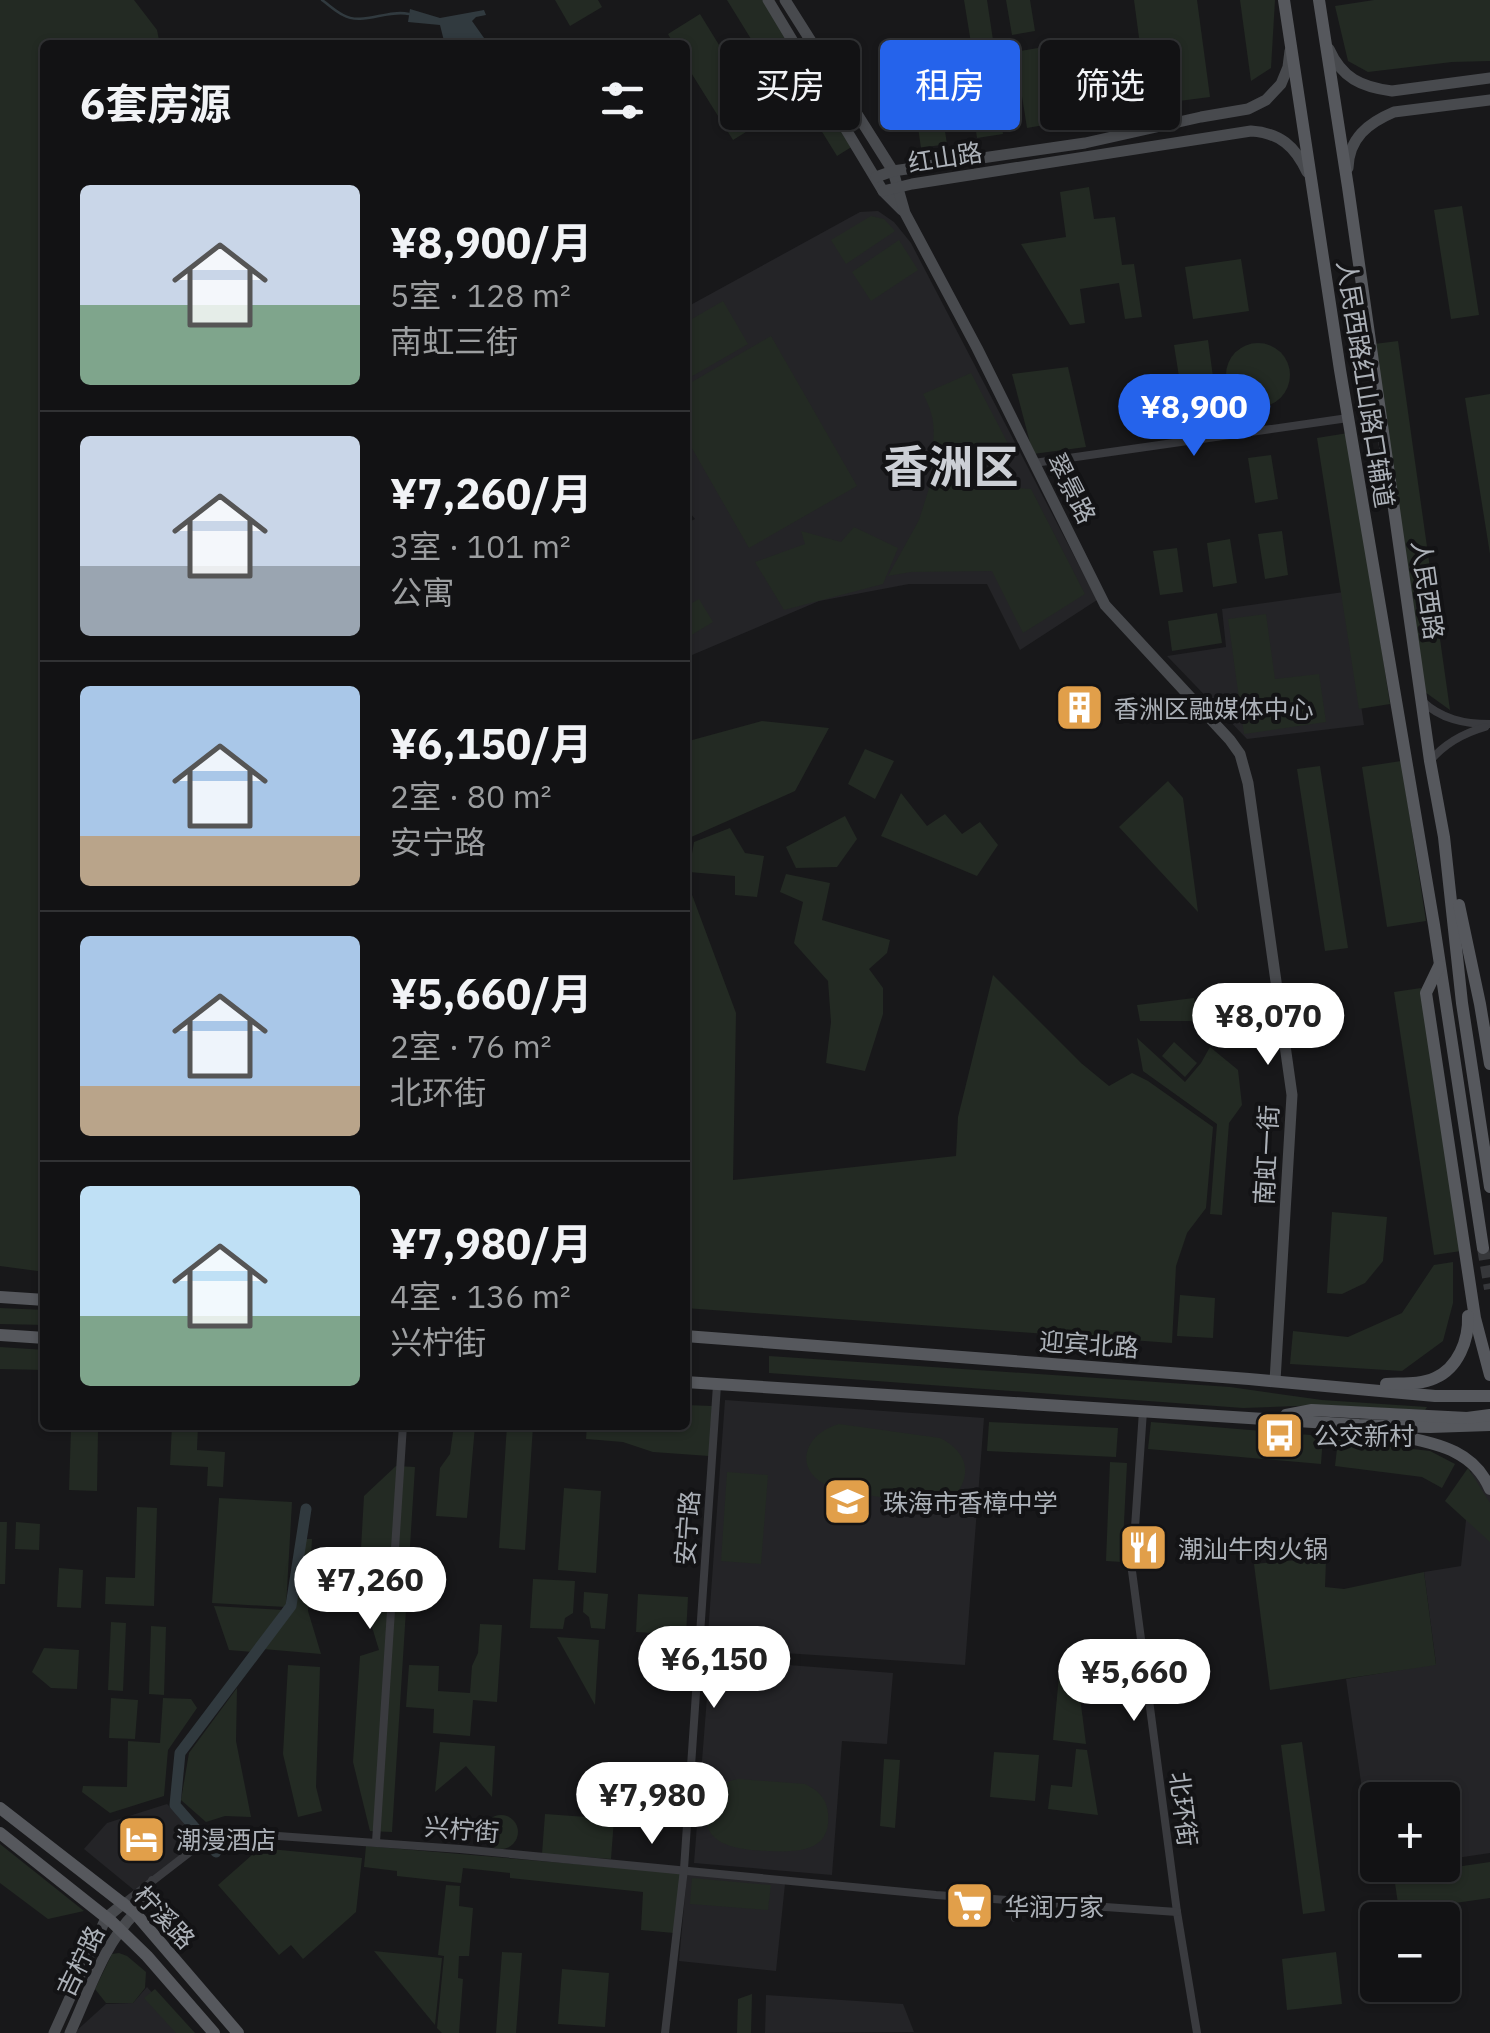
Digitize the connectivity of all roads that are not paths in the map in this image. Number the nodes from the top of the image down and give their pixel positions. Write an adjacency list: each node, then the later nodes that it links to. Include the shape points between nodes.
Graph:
1 (768, 0): 10 (main road, 翠景路)
2 (785, 0): 9 (main road, 翠景路)
3 (1284, 0): 6 (main road)
4 (1319, 0): 5 (main road, 人民西路)
5 (1325, 41): 7 (main road, via 1349,78 1368,87 1392,91); 12 (main road, 人民西路)
6 (1290, 47): 9 (main road, 红山路, via 1280,84 1248,109); 13 (main road)
7 (1490, 78)
8 (1490, 100): 12 (main road, via 1394,112 1370,124 1348,159)
9 (893, 172): 10 (main road, 红山路); 11 (main road, 翠景路)
10 (876, 177): 14 (main road, 翠景路)
11 (898, 186): 13 (main road, 红山路, via 1251,132 1287,142); 14 (main road, 红山路); 15 (main road, 翠景路)
12 (1348, 187): 19 (main road, 人民西路)
13 (1312, 190): 16 (main road, 人民西路红山路口辅道)
14 (883, 191): 15 (main road, 翠景路)
15 (905, 214): 17 (main road, 翠景路)
16 (1348, 418): 17 (street); 18 (main road, 人民西路红山路口辅道)
17 (1034, 462): 21 (main road, 翠景路, via 1105,605)
18 (1378, 585): 24 (main road, 人民西路)
19 (1422, 700): 20 (street, via 1444,717); 22 (main road, 人民西路)
20 (1490, 724): 22 (street, via 1454,740)
21 (1240, 754): 36 (main road, 南虹一街, via 1292,1095)
22 (1430, 761): 23 (main road, 人民西路)
23 (1444, 837): 25 (main road); 26 (main road, 人民西路)
24 (1440, 964): 27 (main road, 人民西路); 28 (main road, via 1426,993)
25 (1490, 1064)
26 (1490, 1187)
27 (1483, 1248)
28 (1465, 1249): 34 (main road); 39 (main road, via 1469,1327 1454,1364 1416,1383)
29 (0, 1297): 30 (main road)
30 (40, 1300)
31 (0, 1335): 33 (main road)
32 (690, 1336): 36 (main road, 迎宾北路)
33 (40, 1338)
34 (1486, 1353): 35 (main road)
35 (1490, 1375)
36 (1275, 1381): 39 (main road, 迎宾北路)
37 (690, 1382): 38 (main road)
38 (717, 1384): 41 (main road); 52 (street, 安宁路)
39 (1333, 1386): 40 (main road, 迎宾北路)
40 (1487, 1397)
41 (1143, 1411): 43 (main road); 56 (street, 北环街, via 1132,1571)
42 (1490, 1415): 43 (main road, via 1312,1410)
43 (1269, 1419): 44 (main road)
44 (1359, 1424): 45 (main road); 47 (main road, via 1436,1443 1466,1459)
45 (1490, 1425)
46 (403, 1430): 51 (street)
47 (1490, 1489)
48 (0, 1808): 49 (main road, 柠溪路)
49 (24, 1826): 50 (main road); 55 (main road, 柠溪路)
50 (6, 1838): 57 (main road, 柠溪路)
51 (376, 1842): 52 (street, 兴柠街); 53 (street, 兴柠街, via 226,1836 199,1844)
52 (684, 1869): 54 (street, 兴柠街); 65 (street, 安宁路)
53 (152, 1880): 55 (street, 兴柠街); 55 (street, via 146,1897)
54 (1016, 1901): 56 (street, 兴柠街); 58 (street)
55 (130, 1908): 57 (main road); 59 (main road, 吉柠路); 60 (main road, 柠溪路)
56 (1177, 1912): 66 (street, 北环街)
57 (106, 1918): 59 (main road, 柠溪路); 62 (main road)
58 (1015, 1918)
59 (119, 1930): 61 (main road, 柠溪路); 63 (main road, 吉柠路)
60 (223, 2016): 61 (main road); 64 (main road, 柠溪路)
61 (212, 2031)
62 (54, 2033)
63 (70, 2033)
64 (238, 2033)
65 (665, 2033)
66 (1197, 2033)

